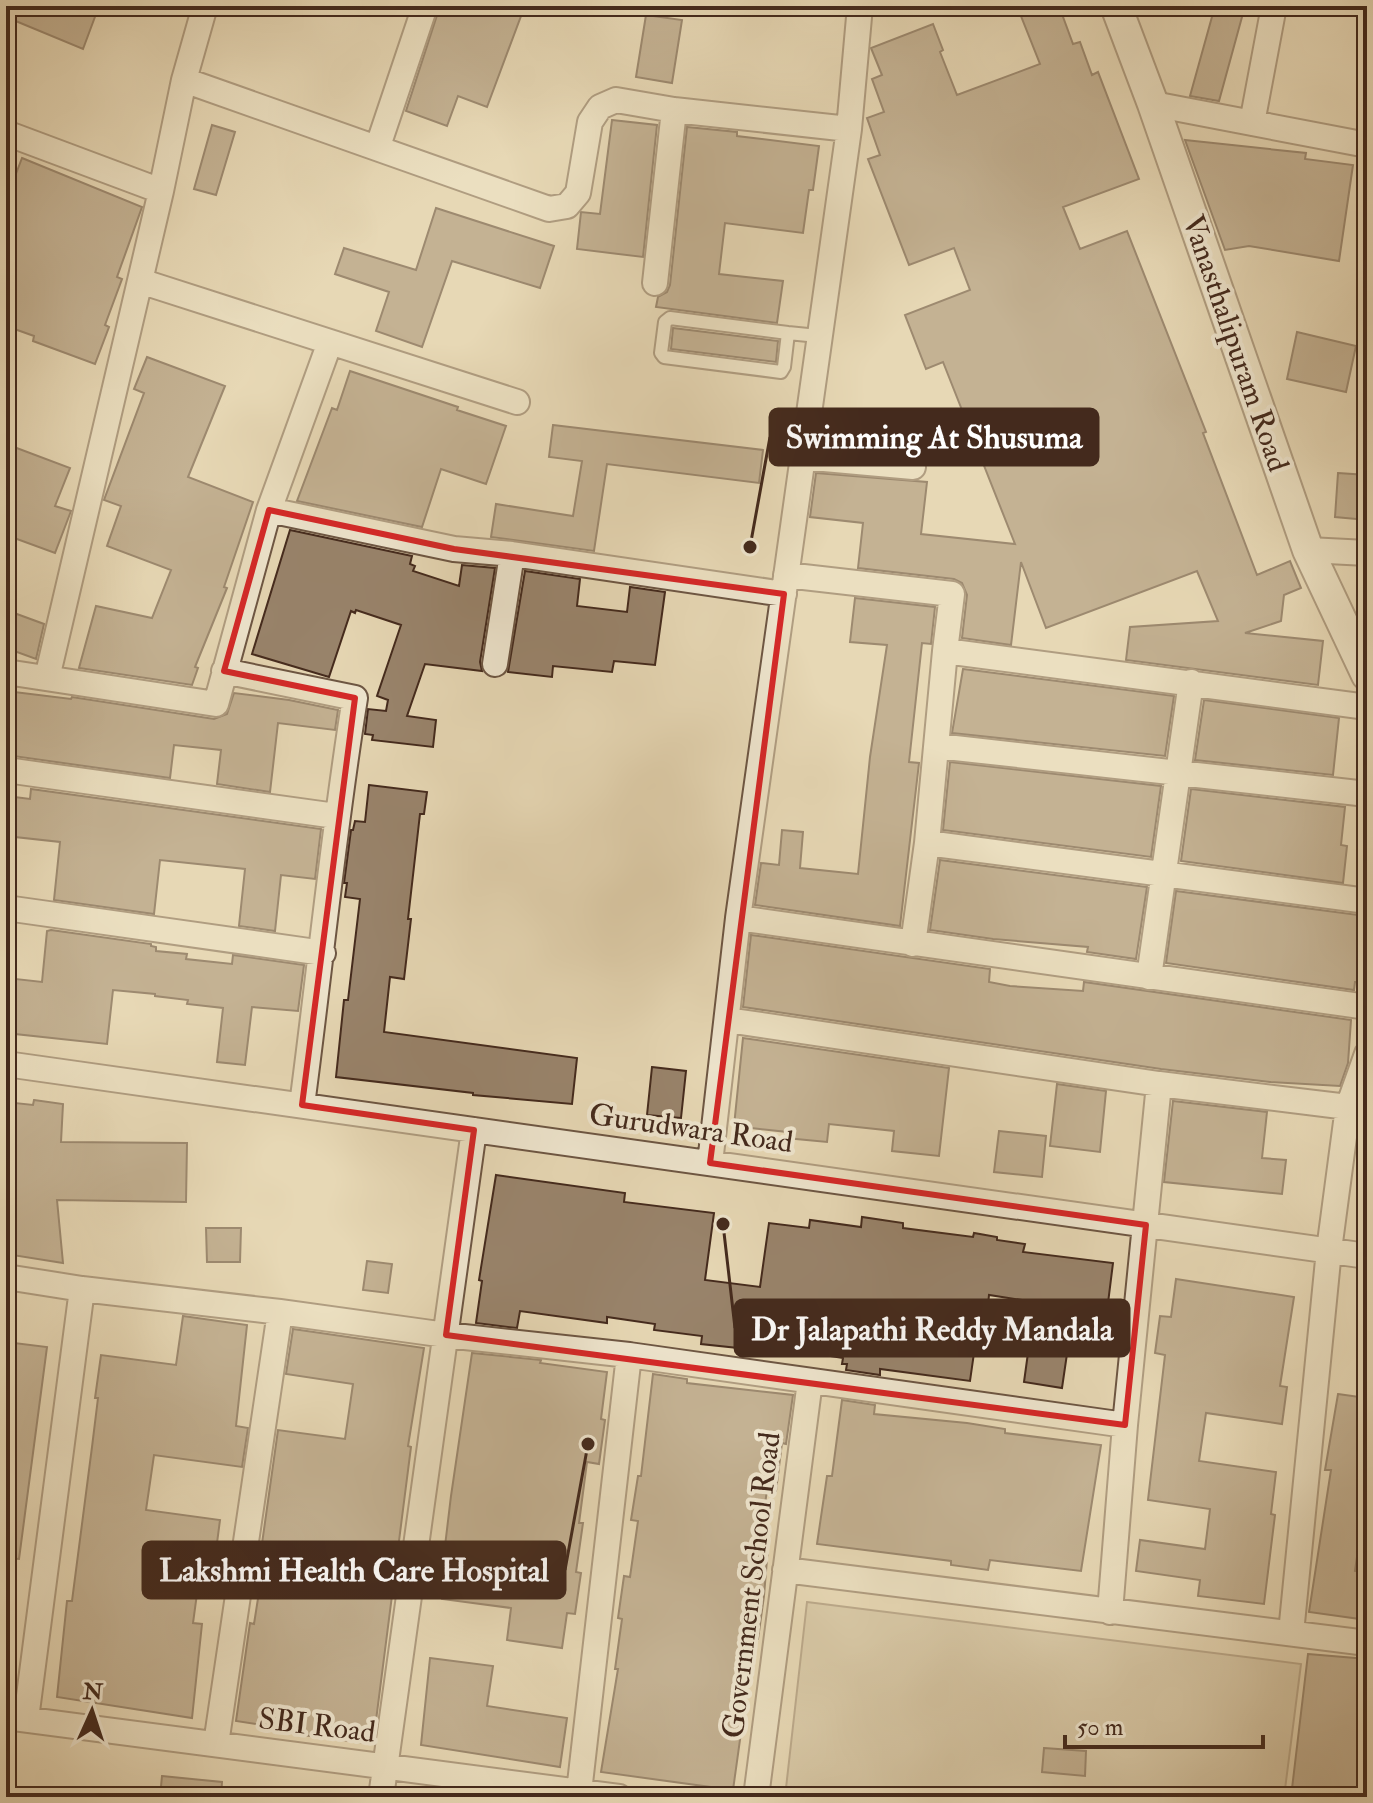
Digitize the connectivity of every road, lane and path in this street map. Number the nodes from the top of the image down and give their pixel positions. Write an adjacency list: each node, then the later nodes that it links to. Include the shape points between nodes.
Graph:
1 (205, 6): 6 (street)
2 (425, 6): 13 (street)
3 (860, 6): 10 (street)
4 (1116, 6): 7 (street, Vanasthalipuram Road)
5 (1274, 6): 9 (street)
6 (184, 80): 13 (street); 14 (street)
7 (1153, 104): 9 (street); 24 (street, Vanasthalipuram Road)
8 (674, 110): 10 (street); 13 (street, via 616,100 600,107 590,122 578,193 567,206 549,209); 16 (street)
9 (1252, 123): 12 (street)
10 (849, 129): 18 (street)
11 (8, 140): 14 (street)
12 (1367, 145)
13 (378, 146)
14 (161, 191): 15 (street)
15 (140, 281): 19 (street); 33 (street)
16 (655, 283)
17 (788, 333): 17 (lane, via 670,318 661,353 781,372); 18 (lane)
18 (818, 336): 21 (street)
19 (330, 342): 20 (street); 23 (street)
20 (517, 402)
21 (802, 457): 22 (street); 27 (street)
22 (913, 467)
23 (269, 510): 26 (street, via 454,549); 30 (street)
24 (1308, 550): 25 (street); 32 (street, Vanasthalipuram Road)
25 (1367, 553)
26 (512, 554): 27 (street); 29 (street)
27 (785, 585): 28 (street, via 952,594); 45 (street)
28 (945, 651): 34 (street); 36 (street)
29 (495, 664)
30 (224, 671): 33 (street, via 216,704); 40 (street, via 355,698)
31 (6, 672): 33 (street)
32 (1367, 674)
33 (47, 678)
34 (1191, 682): 35 (street); 38 (street)
35 (1367, 707)
36 (937, 746): 38 (street); 41 (street)
37 (6, 770): 40 (street)
38 (1178, 775): 39 (street); 42 (street)
39 (1367, 794)
40 (336, 816): 47 (street)
41 (927, 843): 42 (street); 46 (street)
42 (1163, 873): 43 (street); 48 (street)
43 (1367, 901)
44 (6, 908): 47 (street)
45 (738, 918): 46 (street); 50 (street)
46 (913, 944): 48 (street)
47 (323, 953): 54 (street)
48 (1149, 977): 49 (street)
49 (1367, 1007)
50 (727, 1020): 53 (street); 57 (street)
51 (1367, 1054): 55 (street)
52 (6, 1064): 54 (street, Gurudwara Road)
53 (1159, 1084): 55 (street); 58 (street)
54 (302, 1105): 56 (street, Gurudwara Road)
55 (1348, 1107): 59 (street)
56 (474, 1130): 57 (street, Gurudwara Road); 64 (street)
57 (710, 1163): 58 (street, Gurudwara Road)
58 (1146, 1225): 59 (street, Gurudwara Road); 67 (street)
59 (1329, 1250): 60 (street, Gurudwara Road); 70 (street)
60 (1367, 1256)
61 (6, 1277): 62 (street)
62 (82, 1289): 63 (street); 72 (street)
63 (280, 1312): 64 (street); 73 (street)
64 (446, 1335): 65 (street); 74 (street)
65 (629, 1355): 66 (street); 75 (street)
66 (810, 1381): 67 (street); 68 (street, Government School Road)
67 (1125, 1425): 69 (street)
68 (785, 1570): 69 (street); 78 (street, Government School Road)
69 (1110, 1612): 70 (street)
70 (1291, 1633): 71 (street)
71 (1367, 1643)
72 (16, 1718): 73 (street, SBI Road)
73 (216, 1744): 74 (street, SBI Road)
74 (386, 1766): 75 (street, SBI Road); 76 (street)
75 (579, 1792): 77 (street, SBI Road)
76 (381, 1797)
77 (619, 1797)
78 (756, 1797)

